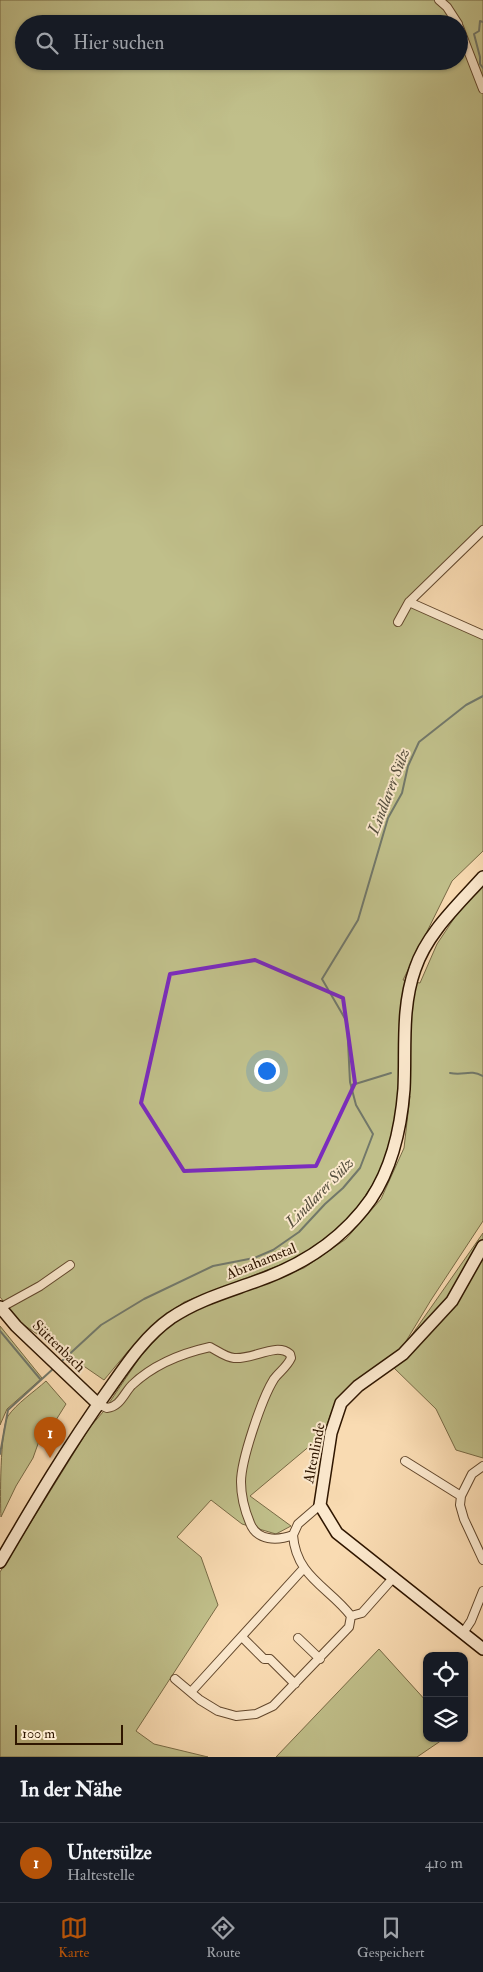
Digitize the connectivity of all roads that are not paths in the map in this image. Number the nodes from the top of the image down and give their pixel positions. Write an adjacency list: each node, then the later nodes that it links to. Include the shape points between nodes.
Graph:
1 (439, 0): 2 (street)
2 (452, 15)
3 (468, 51): 4 (street)
4 (483, 90)
5 (483, 530): 6 (street)
6 (409, 602): 7 (street); 8 (street)
7 (398, 622)
8 (483, 633)
9 (483, 876): 13 (main road, Abrahamstal, via 444,920 415,968 408,994 399,1130 393,1156 360,1213 342,1233 306,1260 195,1304 164,1323 141,1345)
10 (483, 1246): 17 (main road, Altenlinde, via 452,1301 403,1354 358,1386 341,1403 331,1433)
11 (70, 1265): 12 (street, Süttenbach, via 40,1286)
12 (0, 1307): 13 (main road, Süttenbach)
13 (98, 1404): 18 (street, via 107,1408 115,1405 145,1375 179,1356 200,1349 210,1347 234,1358 248,1358 273,1349 286,1351 291,1358 266,1395 244,1460 241,1481 253,1529 272,1540); 20 (main road, Abrahamstal)
14 (405, 1461): 16 (street)
15 (483, 1466): 16 (street, via 472,1474)
16 (460, 1496): 19 (street, via 464,1520)
17 (320, 1505): 18 (street, via 298,1524); 22 (main road, Altenlinde, via 337,1533)
18 (293, 1536): 21 (street, via 295,1551)
19 (483, 1560)
20 (0, 1562)
21 (304, 1568): 24 (street); 26 (street)
22 (394, 1577): 24 (street, via 362,1613); 25 (main road, Altenlinde)
23 (483, 1591): 25 (street)
24 (351, 1616): 29 (street, via 349,1627)
25 (463, 1633): 28 (main road, Altenlinde)
26 (242, 1637): 31 (street); 32 (street)
27 (298, 1638): 29 (street)
28 (483, 1649)
29 (320, 1658): 31 (street)
30 (175, 1679): 32 (street)
31 (295, 1684): 32 (street, via 273,1706 256,1714 236,1716 218,1711)
32 (191, 1692)

